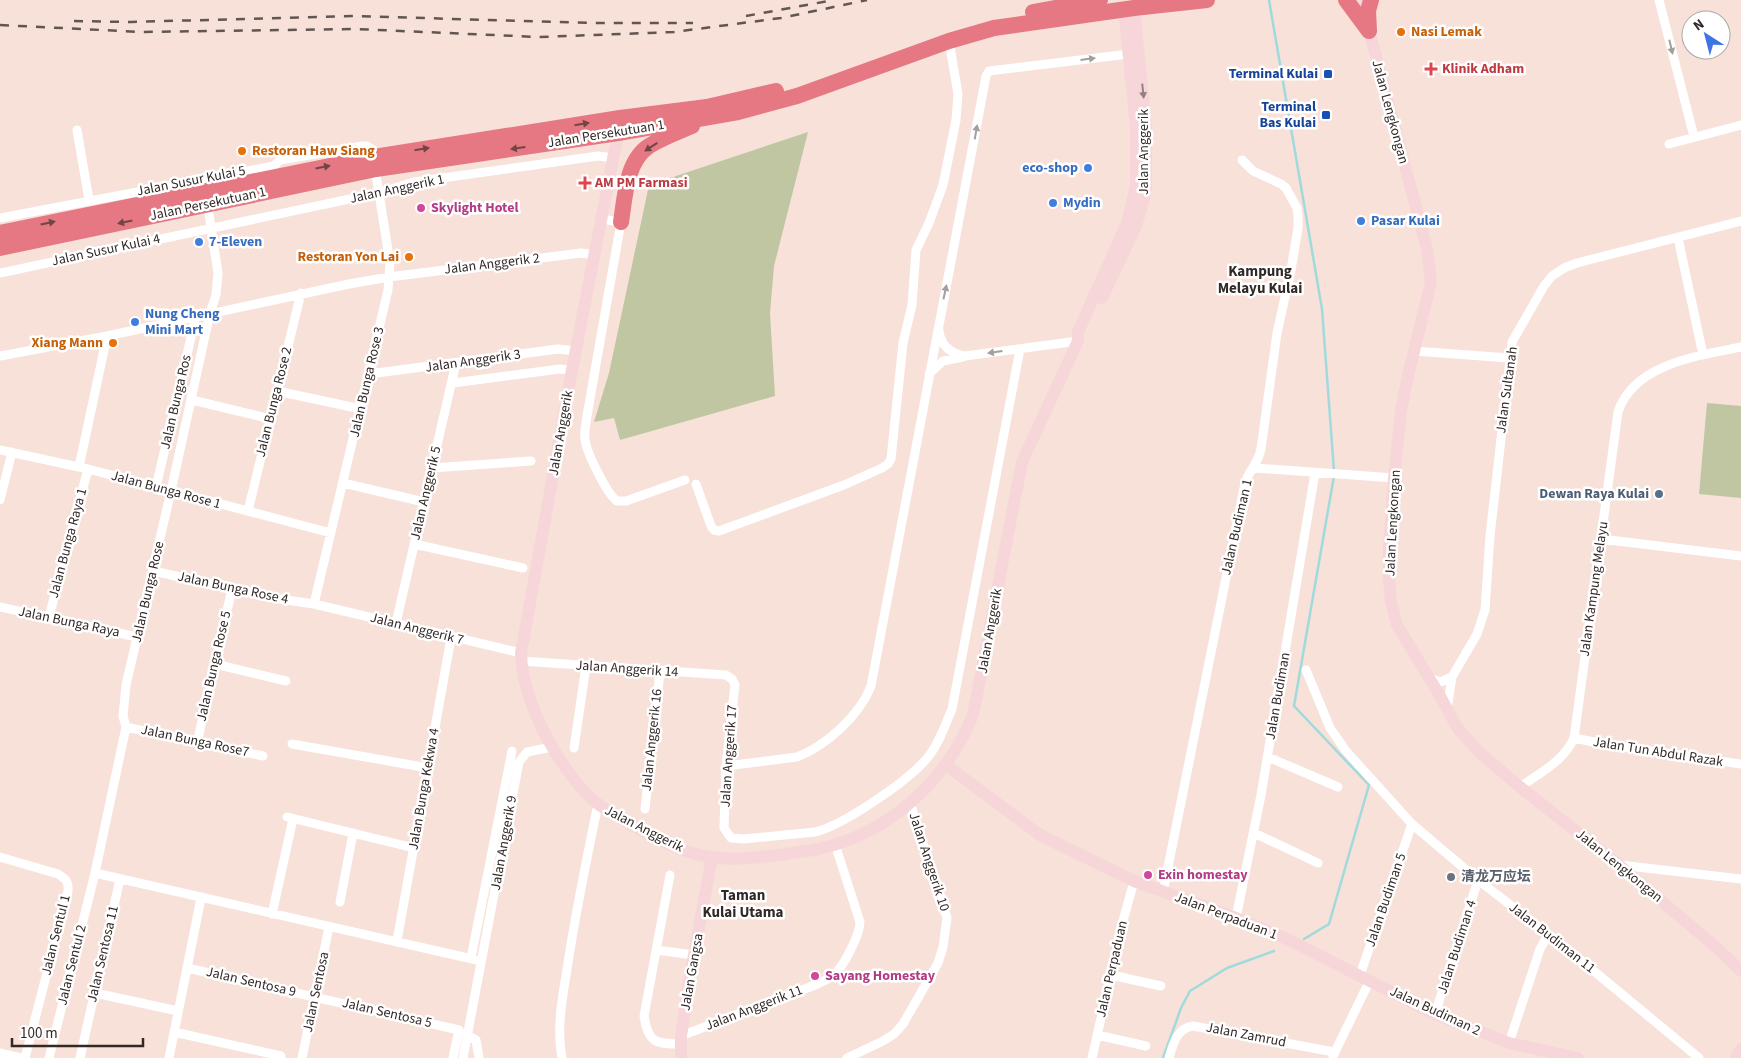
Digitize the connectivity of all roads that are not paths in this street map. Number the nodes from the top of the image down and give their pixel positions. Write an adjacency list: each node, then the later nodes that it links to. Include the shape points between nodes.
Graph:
1 (1100, 0): 19 (highway, Jalan Persekutuan 1, one-way to 1, via 620,118 708,107 839,72 947,32 1013,15)
2 (1206, 0): 7 (highway, Jalan Persekutuan 1)
3 (1346, 0): 8 (highway)
4 (1362, 0): 8 (street, Jalan Lengkongan)
5 (1371, 0): 8 (highway)
6 (1659, 0): 15 (street, one-way to 15)
7 (1129, 9): 9 (highway, Jalan Persekutuan 1, via 994,28); 10 (street, Jalan Anggerik); 28 (street, Jalan Anggerik, one-way to 28, via 1146,126 1146,186 1144,199)
8 (1369, 31): 45 (street, Jalan Lengkongan, via 1430,264 1431,282)
9 (949, 41): 11 (highway, Jalan Persekutuan 1, via 797,96); 69 (street, via 958,94 956,120 943,185 916,250 912,305 903,343 891,459 882,468 844,484 719,531 711,526)
10 (1129, 54): 28 (street, Jalan Anggerik, via 1136,126 1136,186); 39 (street, one-way to 10, via 989,71)
11 (710, 117): 14 (highway, Jalan Persekutuan 1); 27 (highway, one-way to 27, via 641,153 630,172)
12 (1741, 126): 15 (street)
13 (77, 130): 23 (street)
14 (618, 133): 17 (street, Jalan Anggerik); 19 (highway, Jalan Persekutuan 1, one-way to 19)
15 (1694, 137): 16 (street)
16 (1669, 144)
17 (613, 158): 21 (street, Jalan Anggerik 1, via 598,156 414,182); 25 (street, Jalan Anggerik)
18 (1242, 160): 64 (street, Jalan Budiman 1, via 1253,171 1286,188 1298,216 1291,270 1276,333 1261,449)
19 (375, 163): 20 (highway, Jalan Persekutuan 1); 20 (street, Jalan Susur Kulai 5, via 372,149 363,146 280,160); 21 (street, Jalan Bunga Rose 3)
20 (276, 177): 22 (highway, Jalan Persekutuan 1); 23 (street, Jalan Susur Kulai 5)
21 (378, 193): 29 (street, Jalan Anggerik 1); 35 (street, Jalan Bunga Rose 3, via 390,263)
22 (206, 198): 29 (street, Jalan Bunga Rose); 30 (highway, Jalan Persekutuan 1, one-way to 22); 32 (highway, Jalan Persekutuan 1, one-way to 32)
23 (89, 200): 24 (street, Jalan Susur Kulai 5)
24 (0, 218)
25 (601, 220): 27 (street); 33 (street, Jalan Anggerik)
26 (1741, 221): 31 (street, Jalan Sultanah)
27 (621, 222): 67 (street, via 587,416 587,451 611,495 618,501)
28 (1131, 224): 41 (street, Jalan Anggerik, via 1078,332)
29 (212, 228): 34 (street, Jalan Susur Kulai 4); 37 (street, Jalan Bunga Rose, via 218,273)
30 (0, 233)
31 (1678, 238): 46 (street); 49 (street, Jalan Sultanah, via 1577,264 1552,276 1512,342)
32 (0, 248)
33 (594, 255): 35 (street, Jalan Anggerik 2, via 580,253); 44 (street, Jalan Anggerik)
34 (0, 272)
35 (389, 277): 36 (street); 52 (street, Jalan Bunga Rose 3)
36 (301, 293): 37 (street); 55 (street, Jalan Bunga Rose 2)
37 (210, 313): 38 (street); 56 (street, Jalan Bunga Rose)
38 (196, 316): 40 (street); 70 (street, Jalan Bunga Ros)
39 (939, 322): 48 (street, via 944,346); 53 (street)
40 (107, 336): 47 (street); 62 (street, Jalan Bunga Raya 1)
41 (1078, 341): 43 (street); 108 (street, Jalan Anggerik, via 1022,462 977,701 964,737)
42 (1741, 347): 46 (street, Jalan Kampung Melayu)
43 (1020, 349): 48 (street, one-way to 48); 109 (street, Jalan Anggerik 17, via 959,678 952,709 928,757 894,788 823,830 744,839 731,838 724,828)
44 (576, 351): 50 (street, Jalan Anggerik 3, via 558,349); 51 (street, Jalan Anggerik)
45 (1414, 351): 49 (street); 66 (street, Jalan Lengkongan, via 1402,411)
46 (1703, 355): 76 (street, Jalan Kampung Melayu, via 1662,368 1633,386 1622,399)
47 (0, 356)
48 (965, 356): 53 (street, via 943,361)
49 (1509, 358): 93 (street, Jalan Sultanah, via 1485,610 1477,634)
50 (456, 363): 52 (street, Jalan Anggerik 3); 54 (street, Jalan Anggerik 5)
51 (572, 370): 54 (street, via 560,368); 88 (street, Jalan Anggerik)
52 (369, 374): 57 (street, Jalan Bunga Rose 3)
53 (929, 374): 109 (street, via 868,695 849,720 805,754)
54 (452, 382): 63 (street, Jalan Anggerik 5)
55 (277, 391): 57 (street); 58 (street, Jalan Bunga Rose 2)
56 (192, 400): 58 (street); 71 (street, Jalan Bunga Rose)
57 (361, 409): 68 (street, Jalan Bunga Rose 3)
58 (271, 419): 74 (street, Jalan Bunga Rose 2)
59 (0, 450): 60 (street, Jalan Bunga Rose 1)
60 (12, 452): 62 (street, Jalan Bunga Rose 1); 72 (street)
61 (531, 461): 63 (street)
62 (84, 468): 70 (street, Jalan Bunga Rose 1); 84 (street, Jalan Bunga Raya 1)
63 (432, 468): 73 (street, Jalan Anggerik 5)
64 (1251, 471): 65 (street, via 1256,468); 131 (street, Jalan Budiman 1, via 1245,483)
65 (1315, 473): 66 (street); 106 (street, Jalan Budiman)
66 (1394, 478): 94 (street, Jalan Lengkongan, via 1389,548 1391,602 1397,625)
67 (685, 480)
68 (343, 483): 73 (street); 75 (street, Jalan Bunga Rose 3)
69 (696, 484)
70 (156, 487): 71 (street, Jalan Bunga Rose 1)
71 (171, 491): 74 (street, Jalan Bunga Rose 1); 80 (street, Jalan Bunga Rose)
72 (0, 500)
73 (424, 502): 77 (street, Jalan Anggerik 5)
74 (248, 512): 75 (street, Jalan Bunga Rose 1)
75 (331, 533): 82 (street, Jalan Bunga Rose 3)
76 (1601, 539): 78 (street); 99 (street, Jalan Kampung Melayu)
77 (414, 544): 79 (street); 85 (street, Jalan Anggerik 5)
78 (1741, 556)
79 (523, 568)
80 (153, 571): 81 (street, Jalan Bunga Rose 4); 86 (street, Jalan Bunga Rose)
81 (232, 589): 82 (street, Jalan Bunga Rose 4); 89 (street, Jalan Bunga Rose 5)
82 (314, 604): 85 (street, Jalan Anggerik 7)
83 (0, 607): 84 (street, Jalan Bunga Raya)
84 (49, 617): 86 (street, Jalan Bunga Raya)
85 (396, 623): 87 (street, Jalan Anggerik 7)
86 (137, 637): 98 (street, Jalan Bunga Rose, via 126,685 123,716)
87 (452, 638): 88 (street, Jalan Anggerik 7); 110 (street, Jalan Bunga Kekwa 4)
88 (521, 657): 90 (street, Jalan Anggerik 14); 102 (street, Jalan Anggerik, via 536,717)
89 (215, 664): 96 (street); 100 (street, Jalan Bunga Rose 5)
90 (586, 666): 92 (street, Jalan Anggerik 14); 103 (street)
91 (1306, 670): 116 (street, Jalan Budiman 11, via 1330,728 1346,752)
92 (660, 672): 95 (street, Jalan Anggerik 14, via 726,675); 115 (street, Jalan Anggerik 16)
93 (1452, 677): 94 (street, via 1440,682); 97 (street)
94 (1428, 678): 97 (street, Jalan Lengkongan)
95 (732, 679): 109 (street, Jalan Anggerik 17, via 735,685)
96 (286, 681)
97 (1447, 709): 111 (street, Jalan Lengkongan, via 1459,730)
98 (126, 727): 100 (street, Jalan Bunga Rose7); 125 (street, Jalan Bunga Rose)
99 (1574, 738): 107 (street, Jalan Tun Abdul Razak); 111 (street, Jalan Kampung Melayu, via 1563,756)
100 (197, 742): 105 (street, Jalan Bunga Rose7)
101 (292, 744): 110 (street)
102 (552, 747): 114 (street, Jalan Anggerik, via 567,770); 143 (street, Jalan Anggerik 9, via 527,752 519,762)
103 (574, 748)
104 (512, 751): 142 (street)
105 (263, 756)
106 (1268, 757): 112 (street); 117 (street, Jalan Budiman)
107 (1741, 764)
108 (946, 765): 113 (street, Jalan Anggerik); 130 (street, Jalan Perpaduan 1, via 1040,835)
109 (726, 766)
110 (428, 768): 120 (street, Jalan Bunga Kekwa 4)
111 (1520, 786): 124 (street, Jalan Lengkongan)
112 (1338, 787)
113 (910, 803): 119 (street, Jalan Anggerik, via 872,828); 174 (street, Jalan Anggerik 10, via 947,918 943,947 938,963 903,1024 883,1041)
114 (598, 804): 122 (street, Jalan Anggerik, via 635,827 681,849); 172 (street, via 559,1018)
115 (645, 809)
116 (1412, 824): 129 (street, Jalan Budiman 11); 147 (street, Jalan Budiman 5)
117 (1254, 833): 123 (street); 135 (street, Jalan Budiman)
118 (353, 834): 120 (street); 133 (street); 134 (street, via 290,818)
119 (835, 844): 122 (street, Jalan Anggerik, via 744,859); 156 (street, Jalan Anggerik 11, via 860,922 858,935 838,970 804,989)
120 (414, 848): 138 (street, Jalan Bunga Kekwa 4)
121 (0, 857): 164 (street, Jalan Sentul 1, via 58,874 68,884)
122 (712, 858): 141 (street, Jalan Gangsa)
123 (1318, 863)
124 (1619, 865): 128 (street); 145 (street, Jalan Lengkongan)
125 (95, 873): 127 (street); 165 (street, Jalan Sentul 2)
126 (670, 875): 140 (street, Jalan Anggerik 11)
127 (120, 879): 132 (street); 149 (street, Jalan Sentosa 11)
128 (1741, 879)
129 (1478, 880): 137 (street, Jalan Budiman 11); 152 (street, Jalan Budiman 4)
130 (1134, 881): 131 (street, Jalan Perpaduan 1); 146 (street, Jalan Perpaduan)
131 (1163, 892): 135 (street, Jalan Perpaduan 1)
132 (201, 898): 134 (street); 144 (street)
133 (340, 902)
134 (272, 914): 136 (street)
135 (1236, 918): 139 (street, Jalan Perpaduan 1)
136 (329, 927): 138 (street); 150 (street, Jalan Sentosa)
137 (1548, 935): 157 (street, via 1540,949); 178 (street, Jalan Budiman 11)
138 (397, 941): 142 (street)
139 (1299, 945): 147 (street, Jalan Budiman 2)
140 (656, 950): 141 (street); 156 (street, Jalan Anggerik 11, via 644,1016 646,1030 658,1043)
141 (694, 955): 156 (street, Jalan Gangsa)
142 (471, 958): 143 (street)
143 (481, 961): 154 (street, Jalan Anggerik 9)
144 (187, 968): 150 (street, Jalan Sentosa 9); 151 (street)
145 (1741, 970)
146 (1111, 975): 148 (street); 155 (street, Jalan Perpaduan)
147 (1365, 978): 152 (street, Jalan Budiman 2); 161 (street, Jalan Budiman 5)
148 (1161, 986)
149 (95, 993): 151 (street); 166 (street, Jalan Sentosa 11)
150 (315, 997): 168 (street, Jalan Sentosa); 169 (street, Jalan Sentosa 5, via 459,1030)
151 (178, 1011): 153 (street)
152 (1435, 1014): 157 (street, Jalan Budiman 2)
153 (174, 1032): 162 (street); 167 (street)
154 (467, 1034): 170 (street, Jalan Anggerik 9); 171 (street, via 476,1040)
155 (1098, 1035): 158 (street); 175 (street, Jalan Perpaduan)
156 (681, 1040): 173 (street, Jalan Gangsa)
157 (1509, 1043): 177 (street, Jalan Budiman 2)
158 (1146, 1046)
159 (1741, 1049): 179 (street)
160 (0, 1053): 163 (street)
161 (1333, 1055): 176 (street, Jalan Zamrud, via 1200,1026 1187,1027 1175,1038)
162 (282, 1056)
163 (21, 1058)
164 (25, 1058)
165 (49, 1058)
166 (80, 1058)
167 (169, 1058)
168 (302, 1058)
169 (453, 1058)
170 (463, 1058)
171 (479, 1058)
172 (562, 1058)
173 (681, 1058)
174 (847, 1058)
175 (1092, 1058)
176 (1169, 1058)
177 (1578, 1058)
178 (1699, 1058)
179 (1736, 1058)

